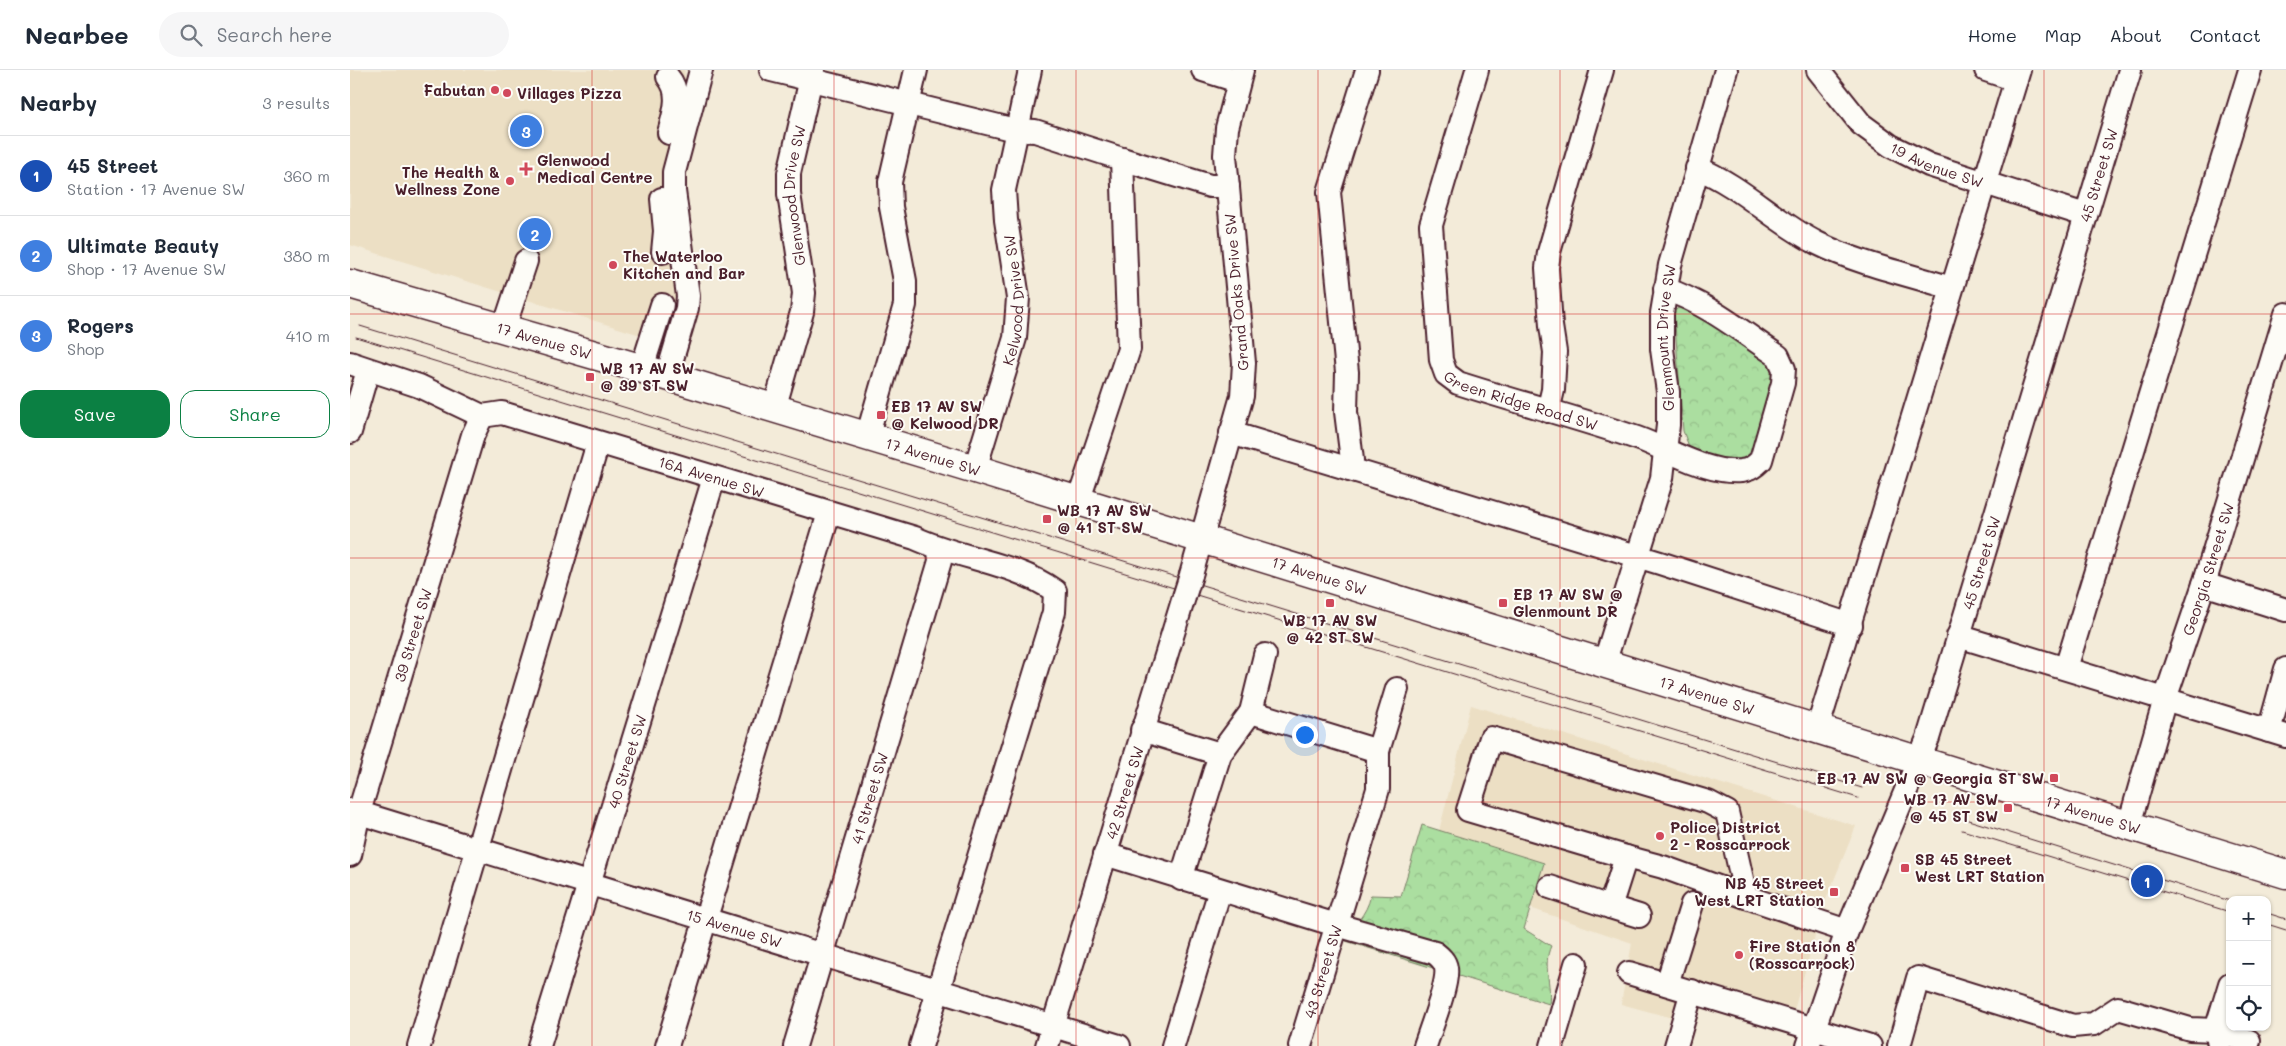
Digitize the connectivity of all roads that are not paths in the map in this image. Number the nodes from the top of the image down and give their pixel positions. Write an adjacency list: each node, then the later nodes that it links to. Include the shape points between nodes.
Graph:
1 (701, 70): 34 (street, via 674,172 687,308)
2 (771, 70): 14 (street)
3 (916, 70): 18 (street)
4 (1030, 70): 19 (street, Kelwood Drive SW)
5 (1203, 70): 16 (street)
6 (1367, 70): 43 (street, via 1329,192 1347,372)
7 (1477, 70): 36 (street, Green Ridge Road SW, via 1430,225 1441,360 1446,374 1458,384)
8 (1602, 70): 36 (street, via 1549,252 1551,326 1556,352)
9 (1726, 70): 21 (street, Glenmount Drive SW)
10 (1818, 70): 22 (street, 19 Avenue SW, via 1861,124 1891,146 1929,165)
11 (1986, 70): 15 (street)
12 (2130, 70): 24 (street, 45 Street SW)
13 (2250, 70): 57 (street)
14 (812, 75): 18 (street); 35 (street, Glenwood Drive SW, via 789,173 789,194 804,293 802,312)
15 (2018, 75): 22 (street)
16 (1240, 76): 23 (street, Grand Oaks Drive SW, via 1227,128)
17 (668, 77): 25 (street, via 674,84 676,107 659,172 665,231)
18 (908, 104): 19 (street); 40 (street, via 890,182 891,207 905,280 905,305)
19 (1015, 130): 20 (street, via 1035,131); 44 (street, Kelwood Drive SW, via 1004,190 1018,298 1015,338)
20 (1122, 159): 23 (street, via 1210,186); 46 (street, via 1130,349)
21 (1697, 168): 28 (street, via 1716,176 1815,242 1844,255); 29 (street, Glenmount Drive SW)
22 (1985, 183): 24 (street, 19 Avenue SW); 28 (street)
23 (1228, 186): 39 (street, Grand Oaks Drive SW, via 1244,363 1242,396)
24 (2086, 215): 54 (street, 45 Street SW)
25 (662, 252)
26 (526, 261): 32 (street)
27 (350, 284): 32 (main road, 17 Avenue SW)
28 (1951, 288): 53 (street)
29 (1666, 289): 42 (street, Glenmount Drive SW, via 1662,313 1662,349 1668,392); 42 (street, Green Ridge Road SW, via 1703,305 1778,356 1784,369 1761,460 1754,467 1741,471 1721,469)
30 (662, 305): 34 (street)
31 (2286, 314): 51 (street, Georgia Street SW)
32 (504, 328): 34 (main road, 17 Avenue SW)
33 (359, 367): 37 (street, via 419,386); 38 (street)
34 (655, 372): 35 (main road, 17 Avenue SW)
35 (774, 409): 40 (main road, 17 Avenue SW)
36 (1548, 411): 42 (street, Green Ridge Road SW, via 1637,438)
37 (482, 416): 41 (street, 16A Avenue SW, via 502,413); 68 (street, 39 Street SW)
38 (350, 432)
39 (1231, 433): 43 (street); 48 (street, Grand Oaks Drive SW)
40 (867, 437): 44 (main road, 17 Avenue SW)
41 (598, 443): 45 (street, 16A Avenue SW); 70 (street)
42 (1665, 450): 50 (street, Glenmount Drive SW, via 1662,478)
43 (1350, 468): 50 (street, via 1425,494)
44 (975, 469): 46 (main road, 17 Avenue SW)
45 (714, 478): 47 (street, 16A Avenue SW); 76 (street, 40 Street SW)
46 (1078, 502): 48 (main road, 17 Avenue SW)
47 (829, 513): 49 (street, 16A Avenue SW, via 916,538); 83 (street)
48 (1202, 540): 56 (main road, 17 Avenue SW); 62 (street, 42 Street SW, bridge)
49 (939, 549): 86 (street, 41 Street SW, via 940,561); 91 (street, 16A Avenue SW, via 1039,580 1055,591 1054,612)
50 (1637, 556): 53 (street); 56 (street, Glenmount Drive SW)
51 (2204, 584): 52 (street); 60 (street, Georgia Street SW)
52 (2286, 610)
53 (1851, 625): 63 (street)
54 (1958, 636): 57 (street); 67 (street, 45 Street SW)
55 (1265, 655): 61 (street)
56 (1604, 664): 63 (main road, 17 Avenue SW)
57 (2066, 668): 60 (street)
58 (2286, 669): 64 (street)
59 (1397, 689): 65 (street, 43 Street SW)
60 (2165, 699): 64 (street); 69 (street, Georgia Street SW)
61 (1251, 712): 65 (street); 66 (street)
62 (1142, 730): 66 (street); 71 (street, 42 Street SW)
63 (1817, 730): 67 (main road, 17 Avenue SW)
64 (2278, 733)
65 (1378, 751): 84 (street, 43 Street SW, via 1378,789)
66 (1220, 754): 75 (street)
67 (1918, 762): 69 (main road, 17 Avenue SW); 85 (street, 45 Street SW)
68 (355, 811): 70 (street, 15 Avenue SW); 72 (street, 39 Street SW)
69 (2129, 825): 74 (main road, 17 Avenue SW)
70 (478, 850): 76 (street, 15 Avenue SW); 97 (street)
71 (1104, 854): 75 (street); 93 (street, 42 Street SW)
72 (350, 855)
73 (1626, 857): 79 (street); 79 (street, via 1468,810 1491,738 1693,797 1726,812); 81 (street)
74 (2286, 874)
75 (1182, 879): 78 (street)
76 (589, 884): 83 (street, 15 Avenue SW); 98 (street, 40 Street SW)
77 (1550, 887): 81 (street)
78 (1220, 890): 84 (street); 103 (street)
79 (1746, 897): 85 (street)
80 (1692, 904): 89 (street)
81 (1610, 907): 82 (street)
82 (1639, 916)
83 (706, 920): 86 (street, 15 Avenue SW); 99 (street)
84 (1337, 925): 104 (street, 43 Street SW); 105 (street, via 1435,953 1443,960 1445,981)
85 (1847, 931): 94 (street, 45 Street SW)
86 (823, 956): 91 (street, 15 Avenue SW); 100 (street, 41 Street SW)
87 (1576, 964): 106 (street)
88 (1629, 973): 89 (street)
89 (1667, 984): 92 (street)
90 (2230, 986): 95 (street)
91 (938, 990): 93 (street, 15 Avenue SW); 101 (street)
92 (1692, 991): 94 (street); 107 (street)
93 (1050, 1036): 102 (street, 15 Avenue SW)
94 (1811, 1037): 108 (street)
95 (2217, 1038): 96 (street); 109 (street, via 2118,1008 2094,1024 2073,1026 1918,978)
96 (2249, 1040)
97 (419, 1046)
98 (539, 1046)
99 (667, 1046)
100 (795, 1046)
101 (921, 1046)
102 (1119, 1046)
103 (1173, 1046)
104 (1300, 1046)
105 (1425, 1046)
106 (1552, 1046)
107 (1676, 1046)
108 (1870, 1046)
109 (1900, 1046)

